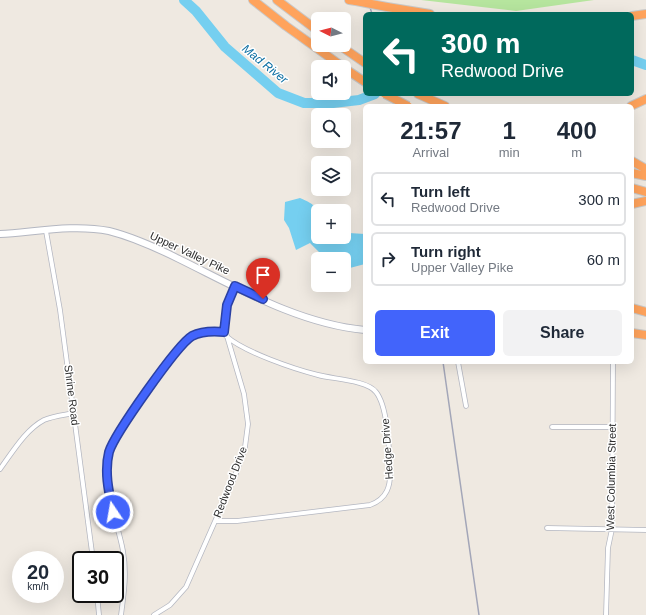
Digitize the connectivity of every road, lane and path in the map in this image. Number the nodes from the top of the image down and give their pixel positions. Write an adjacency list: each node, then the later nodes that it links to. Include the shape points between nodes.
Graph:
1 (253, 0): 9 (highway)
2 (277, 0): 7 (highway)
3 (352, 1): 4 (highway, bridge)
4 (418, 12)
5 (646, 14): 6 (highway)
6 (634, 16)
7 (311, 26)
8 (349, 52): 10 (highway)
9 (333, 60)
10 (363, 61)
11 (351, 72): 12 (highway)
12 (363, 81)
13 (390, 96): 16 (highway, bridge)
14 (422, 96): 17 (highway)
15 (646, 99): 18 (highway)
16 (404, 104)
17 (440, 104)
18 (634, 105)
19 (634, 163): 20 (highway)
20 (646, 169)
21 (634, 173): 22 (highway)
22 (646, 176)
23 (634, 189): 24 (highway)
24 (646, 192)
25 (646, 201): 26 (highway)
26 (634, 204)
27 (46, 231): 28 (street, Upper Valley Pike); 29 (street, Upper Valley Pike, via 94,229 120,234); 39 (street, Shrine Road, via 59,302)
28 (0, 234)
29 (235, 286): 32 (street, Upper Valley Pike, via 308,318); 34 (street, Redwood Drive, via 227,305)
30 (634, 309): 31 (highway)
31 (646, 312)
32 (363, 330)
33 (634, 333): 35 (highway)
34 (225, 334): 45 (street, Redwood Drive, via 244,394 248,424 242,457); 45 (street, Hedge Drive, via 238,345 305,371 359,383 373,389 380,398 384,411 390,474 385,496 370,505 237,521); 52 (street, via 213,331 197,334 185,342 146,392 120,430 110,451 108,487 126,577)
35 (646, 335)
36 (458, 364): 38 (street)
37 (613, 364): 41 (street, West Columbia Street)
38 (466, 406)
39 (74, 413): 43 (street, via 48,418 36,425); 49 (street, Shrine Road)
40 (552, 427): 41 (street)
41 (612, 427): 47 (street, West Columbia Street)
42 (0, 461): 43 (street)
43 (4, 464): 44 (street)
44 (0, 469)
45 (216, 521): 53 (street, Redwood Drive, via 186,587 170,605)
46 (548, 528): 47 (street)
47 (612, 529): 48 (street); 54 (street, West Columbia Street, via 608,548)
48 (646, 530)
49 (92, 551)
50 (98, 603): 51 (street)
51 (99, 615)
52 (121, 615)
53 (154, 615)
54 (606, 615)

